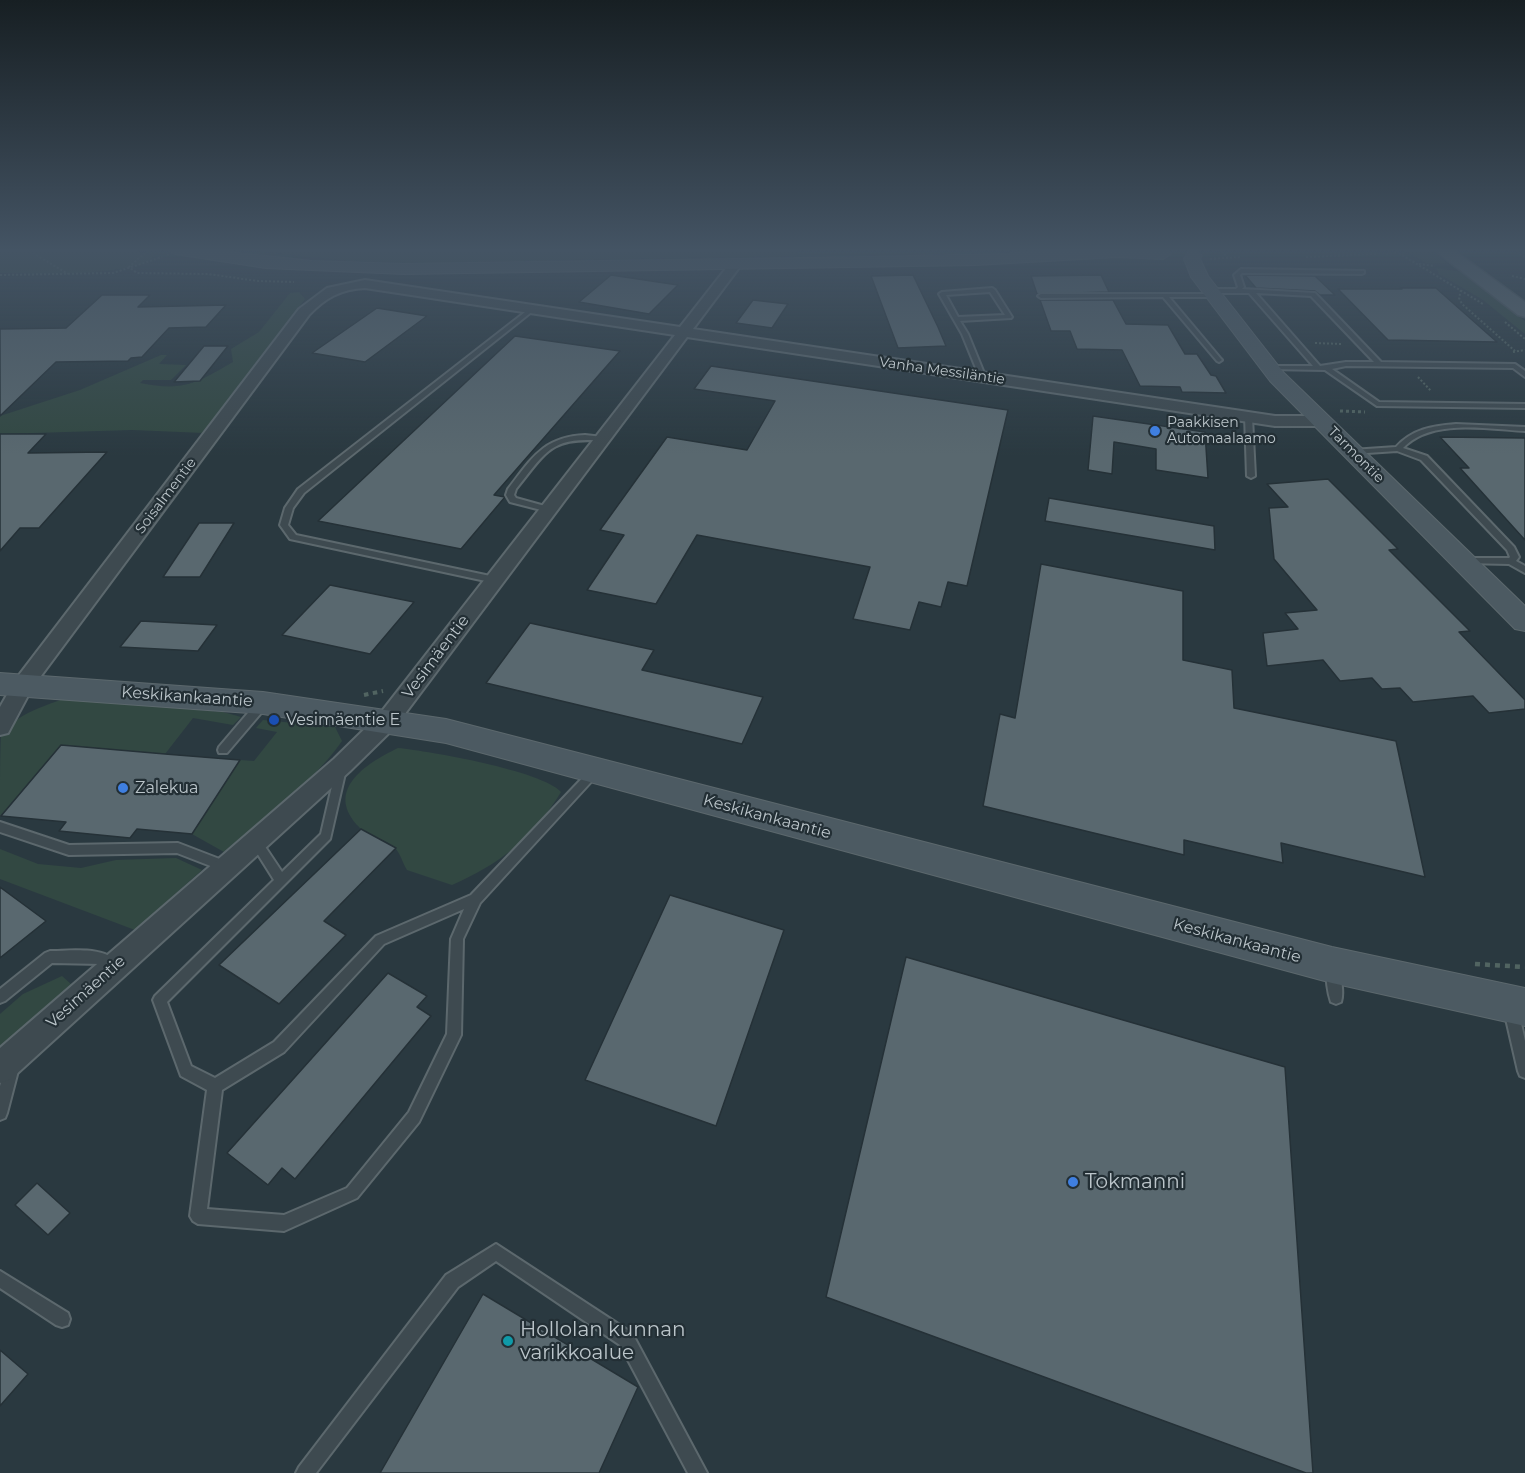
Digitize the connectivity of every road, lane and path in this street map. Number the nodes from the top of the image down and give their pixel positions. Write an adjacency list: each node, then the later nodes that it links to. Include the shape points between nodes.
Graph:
1 (299, 318): 43 (street, Soisalmentie)
2 (521, 318): 41 (lane, via 301,491 289,508 284,525 293,537)
3 (582, 318): 13 (street, Vanha Messiläntie)
4 (695, 318): 13 (street, Vesimäentie)
5 (990, 318): 12 (lane)
6 (1183, 318): 20 (lane)
7 (1231, 318): 23 (street, Tarmontie)
8 (1275, 318): 15 (lane)
9 (1336, 318): 16 (lane)
10 (1476, 318): 18 (path)
11 (1500, 318): 14 (path)
12 (957, 319): 27 (lane)
13 (684, 333): 27 (street, Vanha Messiläntie); 33 (street, Vesimäentie)
14 (1525, 339)
15 (1297, 343): 16 (path); 24 (lane)
16 (1361, 344): 21 (lane)
17 (1525, 350): 18 (path)
18 (1515, 351): 19 (path)
19 (1511, 353)
20 (1219, 360)
21 (1380, 365): 22 (lane); 25 (lane)
22 (1406, 365): 26 (lane, via 1515,366); 28 (path)
23 (1270, 368): 24 (lane); 31 (street, Tarmontie)
24 (1318, 368): 25 (lane)
25 (1327, 368): 28 (lane, via 1377,404)
26 (1525, 375)
27 (983, 378): 30 (street, Vanha Messiläntie)
28 (1445, 405): 29 (lane)
29 (1525, 406)
30 (1248, 417): 31 (street, Vanha Messiläntie); 36 (lane)
31 (1321, 421): 35 (street, Tarmontie)
32 (1525, 429): 34 (lane, via 1429,428 1404,439)
33 (603, 439): 37 (street, Vesimäentie); 37 (lane, via 582,436 558,440 549,445 512,489 513,500)
34 (1398, 449): 35 (lane); 39 (lane, via 1432,464 1510,549 1515,557)
35 (1352, 452): 38 (street, Tarmontie)
36 (1251, 476)
37 (549, 510): 41 (street, Vesimäentie)
38 (1463, 561): 39 (lane); 42 (street, Tarmontie)
39 (1511, 561): 40 (lane)
40 (1525, 570)
41 (495, 580): 45 (street, Vesimäentie)
42 (1525, 622)
43 (12, 684): 44 (street, Keskikankaantie); 46 (street, Soisalmentie)
44 (263, 703): 45 (street, Keskikankaantie); 47 (lane)
45 (387, 721): 48 (street, Vesimäentie); 49 (street, Keskikankaantie, via 446,731)
46 (0, 727)
47 (223, 750)
48 (342, 765): 51 (street, Vesimäentie); 53 (lane, via 326,836)
49 (596, 770): 54 (lane); 55 (street, Keskikankaantie)
50 (0, 827): 52 (lane, via 69,850 178,848)
51 (256, 842): 52 (street, Vesimäentie); 53 (lane)
52 (226, 867): 56 (street, Vesimäentie)
53 (281, 880): 62 (lane, via 160,1000 186,1071)
54 (475, 899): 62 (lane, via 380,940 279,1047); 62 (lane, via 458,939 454,1035 414,1117 352,1193 284,1223 198,1216)
55 (1332, 965): 58 (lane); 59 (street, Keskikankaantie)
56 (114, 967): 57 (lane, via 102,958 50,957); 60 (street, Vesimäentie)
57 (0, 997)
58 (1336, 998)
59 (1518, 1006): 61 (lane)
60 (8, 1062): 63 (lane)
61 (1525, 1071)
62 (215, 1086)
63 (0, 1113)
64 (0, 1279): 65 (lane)
65 (62, 1319)
66 (692, 1470): 67 (lane, via 626,1339 496,1251 452,1281)
67 (305, 1473)

